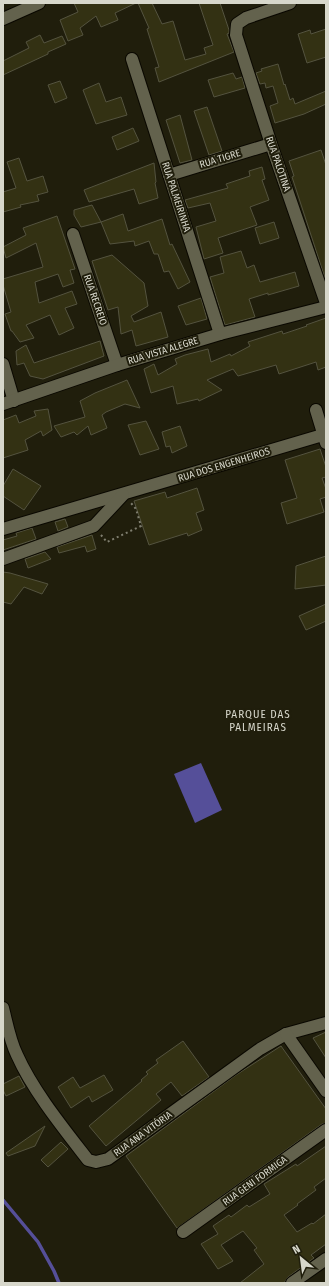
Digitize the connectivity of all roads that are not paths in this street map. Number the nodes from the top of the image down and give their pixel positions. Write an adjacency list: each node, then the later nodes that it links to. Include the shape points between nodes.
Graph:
1 (39, 3): 3 (street)
2 (290, 3): 5 (street, RUA PALOTINA, via 246,18 237,24 236,35)
3 (3, 19)
4 (132, 60): 6 (street, RUA PALMEIRINHA)
5 (271, 144): 6 (street, RUA TIGRE); 8 (street, RUA PALOTINA)
6 (169, 175): 10 (street, RUA PALMEIRINHA)
7 (73, 234): 12 (street, RUA RECREIO)
8 (326, 303)
9 (326, 307): 10 (street, RUA VISTA ALEGRE)
10 (220, 334): 12 (street, RUA VISTA ALEGRE)
11 (3, 364): 13 (street)
12 (117, 365): 13 (street, RUA VISTA ALEGRE)
13 (9, 402)
14 (316, 410): 15 (street, RUA DOS ENGENHEIROS)
15 (325, 437): 16 (street, RUA DOS ENGENHEIROS)
16 (124, 494): 17 (street, RUA DOS ENGENHEIROS); 18 (street, via 94,526)
17 (3, 529)
18 (3, 559)
19 (3, 1008): 21 (street, RUA ANA VITÓRIA, via 17,1055 34,1086 88,1160 96,1162 108,1159 260,1049)
20 (326, 1023): 21 (street, RUA ANA VITÓRIA)
21 (286, 1034): 22 (street)
22 (326, 1091)
23 (326, 1130): 24 (street, RUA GENI FORMIGA)
24 (183, 1232)
25 (326, 1259): 26 (street)
26 (292, 1283)

